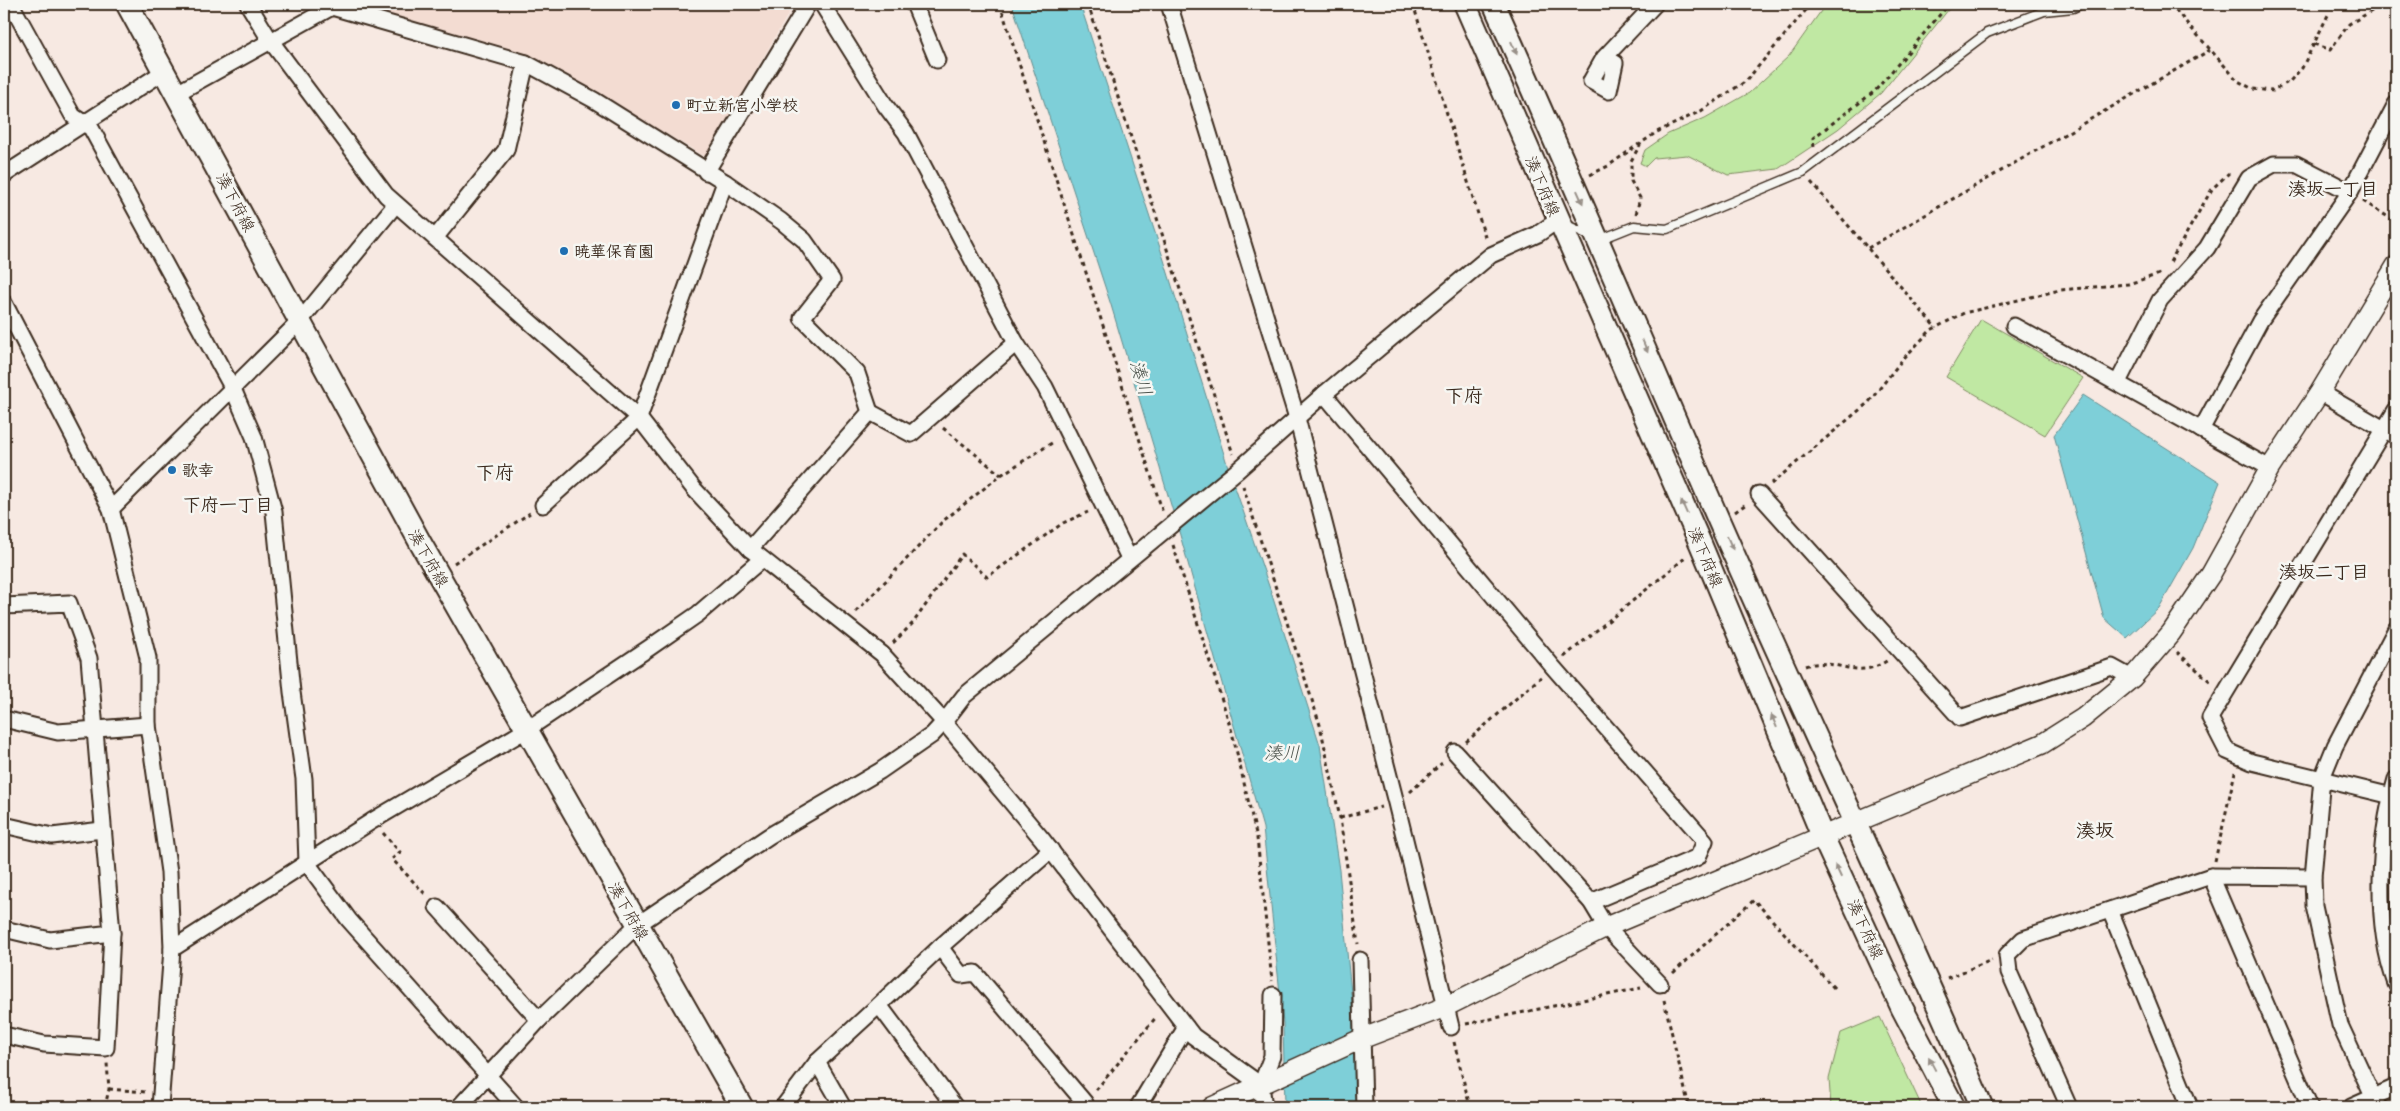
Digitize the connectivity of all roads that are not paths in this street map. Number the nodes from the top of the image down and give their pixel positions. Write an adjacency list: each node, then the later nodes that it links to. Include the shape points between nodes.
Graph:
1 (11, 4): 20 (street, via 73,116)
2 (127, 4): 17 (main road, 湊下府線)
3 (248, 4): 13 (street)
4 (808, 4): 21 (street)
5 (822, 4): 33 (street, via 906,133)
6 (914, 4): 15 (street)
7 (1169, 4): 41 (street)
8 (1465, 4): 26 (main road, 湊下府線)
9 (1494, 4): 28 (main road, 湊下府線, one-way to 28)
10 (1655, 4): 14 (street)
11 (2080, 4): 28 (lane, via 2073,8 2044,11 1987,33 1803,172 1667,230 1634,226)
12 (333, 5): 13 (street); 16 (street)
13 (270, 40): 18 (street); 25 (street)
14 (1604, 58)
15 (937, 60)
16 (526, 63): 21 (street, via 594,100); 27 (street, via 506,150)
17 (165, 71): 18 (main road, 湊下府線); 20 (street)
18 (177, 93): 31 (main road, 湊下府線)
19 (2396, 104): 24 (street)
20 (84, 123): 22 (street); 35 (street, via 91,128)
21 (706, 172): 23 (street)
22 (4, 175)
23 (725, 182): 39 (street, via 804,240 832,280 802,318 857,373); 40 (street)
24 (2350, 192): 34 (street, via 2296,164 2274,164 2249,178 2207,248 2160,300); 42 (street, via 2260,321)
25 (396, 204): 27 (street); 31 (street)
26 (1558, 220): 28 (lane); 37 (street, via 1538,234 1491,255); 66 (main road, 湊下府線, one-way to 26, via 1701,545)
27 (435, 238): 40 (street)
28 (1599, 240): 63 (main road, 湊下府線, one-way to 63, via 1720,522)
29 (2396, 266): 36 (street)
30 (4, 303): 47 (street)
31 (300, 321): 35 (street); 58 (main road, 湊下府線)
32 (2014, 326): 34 (street)
33 (1016, 343): 39 (street, via 910,434); 49 (street, via 1045,387)
34 (2118, 382): 42 (street)
35 (233, 389): 47 (street); 68 (street, via 254,437 274,512 304,779)
36 (2320, 392): 43 (street); 44 (street)
37 (1324, 394): 41 (street); 71 (street, via 1553,667 1705,841 1698,857)
38 (2396, 410): 43 (street)
39 (870, 412): 48 (street)
40 (639, 418): 46 (street); 48 (street, via 694,489)
41 (1297, 418): 49 (street); 85 (street)
42 (2201, 430): 44 (street)
43 (2391, 433): 60 (street, via 2210,718 2227,751 2252,762)
44 (2270, 468): 53 (street, via 2211,574)
45 (1759, 494): 53 (street, via 1960,718 2112,667)
46 (543, 505)
47 (111, 509): 56 (street, via 148,658)
48 (750, 549): 50 (street)
49 (1129, 558): 55 (street, via 964,696)
50 (762, 560): 55 (street, via 882,654); 58 (street, via 698,614)
51 (4, 606): 57 (street, via 69,603 89,658)
52 (2396, 629): 60 (street, via 2335,746)
53 (2132, 678): 63 (street, via 2084,718 2042,744)
54 (4, 719): 57 (street, via 58,732)
55 (944, 722): 67 (street); 74 (street, via 932,735 880,772 769,836)
56 (148, 725): 57 (street); 79 (street, via 170,872)
57 (95, 728): 65 (street)
58 (526, 730): 68 (street); 74 (main road, 湊下府線)
59 (1455, 752): 71 (street)
60 (2322, 778): 62 (street); 70 (street)
61 (2396, 779): 62 (street)
62 (2394, 796): 82 (street, via 2381,879 2388,961)
63 (1856, 822): 66 (street); 109 (main road, 湊下府線)
64 (4, 825): 65 (street, via 52,836)
65 (102, 830): 77 (street)
66 (1822, 835): 75 (street); 108 (main road, 湊下府線, one-way to 66, via 1902,1008)
67 (1051, 850): 78 (street); 87 (street)
68 (307, 863): 79 (street); 92 (street, via 349,920)
69 (2211, 876): 70 (street); 73 (street); 112 (street)
70 (2313, 877): 96 (street, via 2318,924 2340,1025)
71 (1590, 902): 75 (street)
72 (438, 908): 86 (street)
73 (2110, 910): 110 (street, via 2023,939 2007,955 2009,972); 111 (street)
74 (638, 925): 86 (street); 100 (main road, 湊下府線)
75 (1606, 927): 81 (street); 85 (street)
76 (4, 929): 77 (street, via 50,940)
77 (112, 933): 89 (street, via 106,1048 44,1044)
78 (940, 947): 84 (street); 97 (street, via 961,975 976,973)
79 (172, 949): 95 (street)
80 (1360, 960): 90 (street)
81 (1660, 984)
82 (2396, 984)
83 (1273, 995): 93 (street, via 1272,1056)
84 (879, 1005): 91 (street); 103 (street)
85 (1445, 1007): 88 (street); 90 (street)
86 (539, 1020): 92 (street)
87 (1186, 1027): 93 (street, via 1193,1036); 104 (street)
88 (1451, 1027)
89 (4, 1035)
90 (1361, 1039): 93 (street); 107 (street)
91 (817, 1062): 101 (street); 102 (street)
92 (488, 1076): 98 (street); 99 (street)
93 (1261, 1086): 105 (street); 106 (street)
94 (2396, 1087): 96 (street)
95 (161, 1100)
96 (2376, 1102): 113 (street)
97 (1085, 1104)
98 (458, 1107)
99 (516, 1107)
100 (742, 1107)
101 (783, 1107)
102 (844, 1107)
103 (955, 1107)
104 (1138, 1107)
105 (1212, 1107)
106 (1264, 1107)
107 (1364, 1107)
108 (1954, 1107)
109 (1982, 1107)
110 (2069, 1107)
111 (2190, 1107)
112 (2310, 1107)
113 (2351, 1107)

